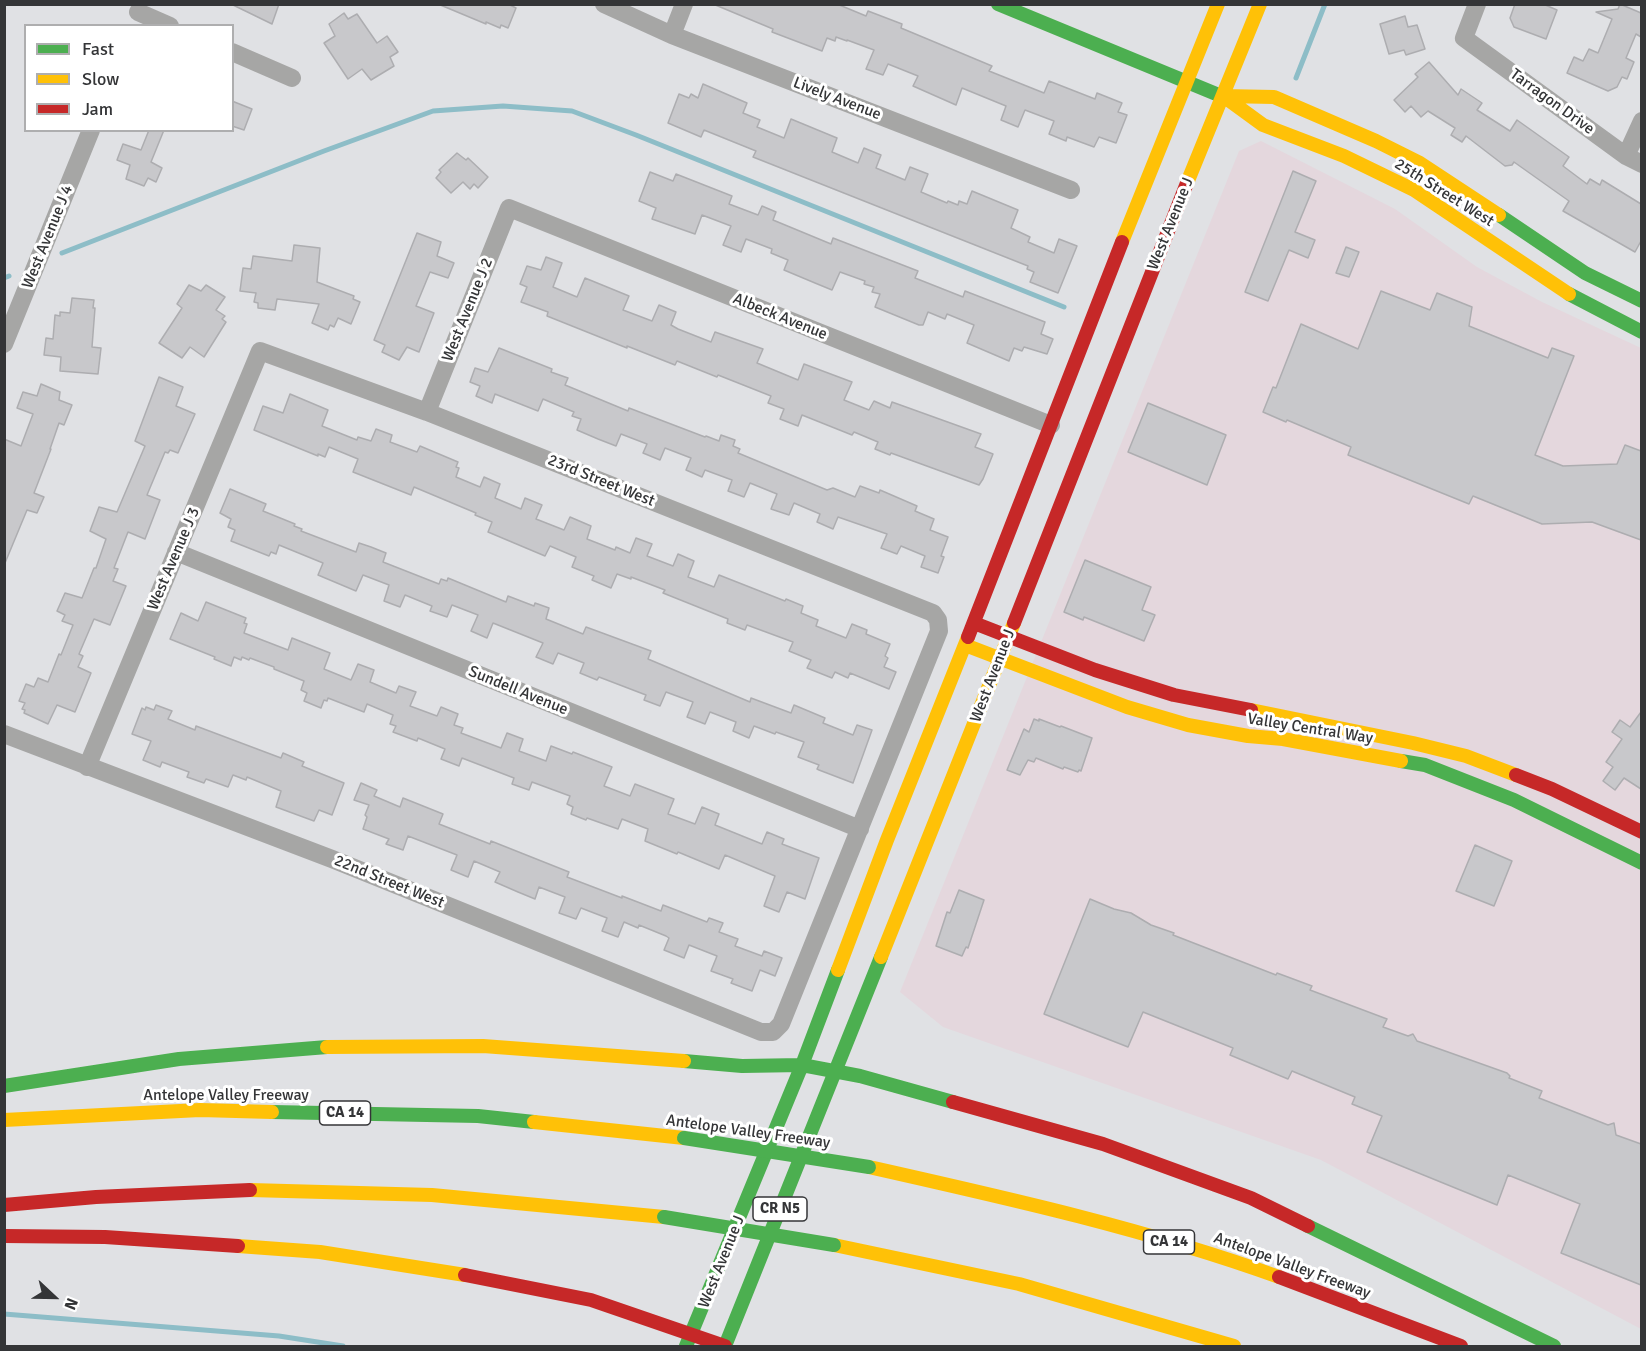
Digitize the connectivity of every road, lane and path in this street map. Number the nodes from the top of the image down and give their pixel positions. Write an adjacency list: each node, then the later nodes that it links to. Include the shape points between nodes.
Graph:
1 (604, 4): 9 (street, Lively Avenue)
2 (684, 4): 9 (street)
3 (998, 4): 12 (main road, 25th Street West)
4 (1218, 4): 12 (main road, West Avenue J)
5 (1260, 4): 13 (main road, West Avenue J)
6 (1477, 4): 16 (street, Tarragon Drive, via 1464,38)
7 (138, 14): 8 (street)
8 (165, 24)
9 (672, 35): 17 (street, Lively Avenue)
10 (234, 53): 11 (street)
11 (292, 78)
12 (1187, 81): 13 (main road, 25th Street West); 24 (main road, West Avenue J)
13 (1223, 96): 19 (main road, 25th Street West, via 1274,96 1376,141 1420,163 1585,273); 20 (main road, 25th Street West, via 1263,125 1344,156 1414,190 1576,299); 27 (main road, West Avenue J)
14 (1641, 121): 16 (street)
15 (90, 132): 21 (street, West Avenue J 4)
16 (1634, 160)
17 (1071, 190)
18 (509, 208): 23 (street, West Avenue J 2); 24 (street, Albeck Avenue)
19 (1641, 301)
20 (1641, 332)
21 (4, 344)
22 (260, 351): 23 (street, 23rd Street West); 25 (street, West Avenue J 3)
23 (427, 412): 32 (street, 23rd Street West, via 933,614 939,631)
24 (1051, 425): 26 (main road, West Avenue J)
25 (177, 552): 31 (street, West Avenue J 3); 32 (street, Sundell Avenue)
26 (974, 623): 27 (main road, Valley Central Way); 28 (main road, West Avenue J)
27 (1009, 636): 29 (main road, West Avenue J); 33 (main road, Valley Central Way, via 1095,670 1174,695 1466,756 1552,789)
28 (965, 645): 29 (main road, Valley Central Way); 35 (main road, West Avenue J)
29 (1000, 659): 34 (main road, Valley Central Way, via 1127,707 1188,725 1425,765 1524,804); 36 (main road, West Avenue J)
30 (4, 734): 31 (street, 22nd Street West)
31 (87, 767): 32 (street, 22nd Street West, via 332,859 761,1032 773,1032 781,1024)
32 (860, 829)
33 (1641, 832)
34 (1641, 863)
35 (802, 1065): 36 (main road); 37 (main road, via 742,1066 483,1046 337,1046 179,1059); 41 (main road, West Avenue J / CR N5)
36 (836, 1071): 42 (main road, West Avenue J / CR N5); 45 (main road, via 1103,1144 1251,1198)
37 (4, 1086)
38 (4, 1120): 44 (main road, Antelope Valley Freeway / CA 14, bridge, via 200,1110 478,1116 684,1138 869,1167 1059,1211 1196,1249)
39 (4, 1205): 43 (main road, bridge, via 239,1190 432,1196 664,1217 834,1245 1019,1284)
40 (4, 1236): 41 (main road, via 105,1237 308,1251 431,1268 591,1300)
41 (689, 1340): 42 (main road)
42 (725, 1346)
43 (1234, 1347)
44 (1461, 1347)
45 (1554, 1347)

